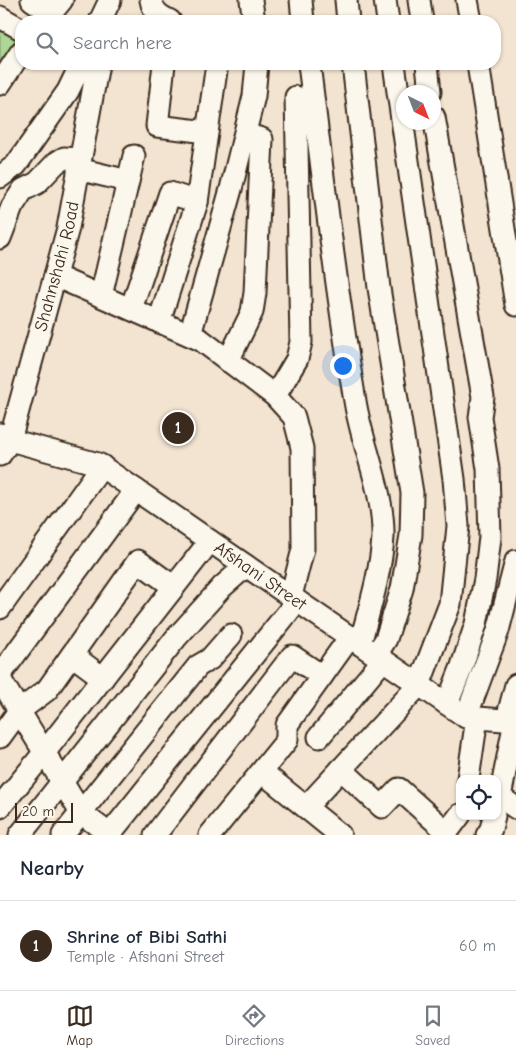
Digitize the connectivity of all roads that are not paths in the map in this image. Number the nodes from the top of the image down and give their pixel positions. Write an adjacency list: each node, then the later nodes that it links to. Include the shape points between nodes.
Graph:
1 (32, 0): 10 (street)
2 (111, 0): 11 (street); 12 (street)
3 (151, 0): 13 (street, via 153,9)
4 (251, 0): 14 (street)
5 (301, 0): 15 (street)
6 (346, 0): 16 (street)
7 (385, 0): 17 (street)
8 (419, 0): 18 (street)
9 (467, 0): 19 (street)
10 (53, 11)
11 (103, 15)
12 (108, 15)
13 (160, 15)
14 (253, 15)
15 (302, 15)
16 (347, 15)
17 (387, 15)
18 (421, 15)
19 (469, 15)
20 (0, 17): 21 (street)
21 (15, 26)
22 (15, 61): 33 (street)
23 (89, 70): 41 (street, via 68,91 16,165)
24 (92, 70): 40 (street, Shahnshahi Road)
25 (163, 70): 37 (street, via 157,126)
26 (216, 70): 37 (street)
27 (256, 70): 38 (street)
28 (310, 70): 63 (street, via 344,338 357,413 379,493 383,537)
29 (354, 70): 63 (street, via 379,288 412,493 411,535 402,589 386,639)
30 (395, 70): 69 (street, via 458,526 450,604)
31 (428, 70): 34 (street)
32 (479, 70): 47 (street)
33 (0, 84)
34 (429, 85)
35 (296, 97): 52 (street, via 301,342 296,359)
36 (436, 130): 71 (street, via 483,397 480,417 488,470 490,537 476,624)
37 (207, 132): 43 (street)
38 (245, 134): 50 (street); 51 (street, via 262,139 255,293 252,312)
39 (134, 156): 42 (street)
40 (79, 164): 42 (street); 44 (street, via 64,158 37,183 23,190 12,207); 45 (street, Shahnshahi Road, via 68,228)
41 (0, 177)
42 (128, 181): 46 (street)
43 (197, 202): 48 (street, via 170,193); 49 (street)
44 (0, 238)
45 (55, 276): 46 (street); 53 (street, Shahnshahi Road)
46 (101, 296): 48 (street)
47 (516, 305)
48 (131, 309): 49 (street)
49 (159, 322): 50 (street)
50 (190, 335): 51 (street)
51 (228, 361): 52 (street)
52 (274, 396): 60 (street, via 294,417 302,448 302,549)
53 (3, 443): 54 (street, Afshani Street)
54 (102, 466): 55 (street, Afshani Street); 61 (street)
55 (136, 490): 56 (street, Afshani Street); 65 (street)
56 (210, 540): 58 (street, Afshani Street); 59 (street)
57 (516, 561): 73 (street)
58 (246, 566): 60 (street, Afshani Street); 81 (street, via 222,587 176,638)
59 (174, 587): 64 (street, via 138,561); 67 (street)
60 (294, 598): 63 (street, Afshani Street); 90 (street)
61 (0, 608)
62 (231, 635): 85 (street, via 210,659 198,666)
63 (367, 649): 66 (street); 69 (street, Afshani Street); 76 (street)
64 (72, 655): 67 (street); 72 (street, via 47,690)
65 (0, 675)
66 (322, 676): 79 (street, via 287,725 287,740); 91 (street, via 292,656)
67 (103, 678): 77 (street)
68 (0, 679): 72 (street)
69 (419, 685): 71 (street, Afshani Street); 78 (street)
70 (516, 685): 74 (street)
71 (447, 704): 73 (street, Afshani Street)
72 (19, 711): 75 (street); 77 (street)
73 (472, 718): 74 (street); 80 (street)
74 (513, 721): 82 (street)
75 (0, 737)
76 (319, 737)
77 (44, 753): 81 (street); 83 (street)
78 (341, 769): 84 (street); 87 (street, via 382,807 398,789)
79 (262, 772): 84 (street); 92 (street)
80 (468, 775)
81 (62, 782): 85 (street); 88 (street)
82 (506, 805): 94 (street)
83 (0, 807)
84 (306, 807): 93 (street)
85 (81, 813): 89 (street); 90 (street)
86 (456, 820): 87 (street)
87 (446, 834)
88 (20, 835)
89 (63, 835)
90 (109, 835)
91 (155, 835)
92 (210, 835)
93 (340, 835)
94 (487, 835)

